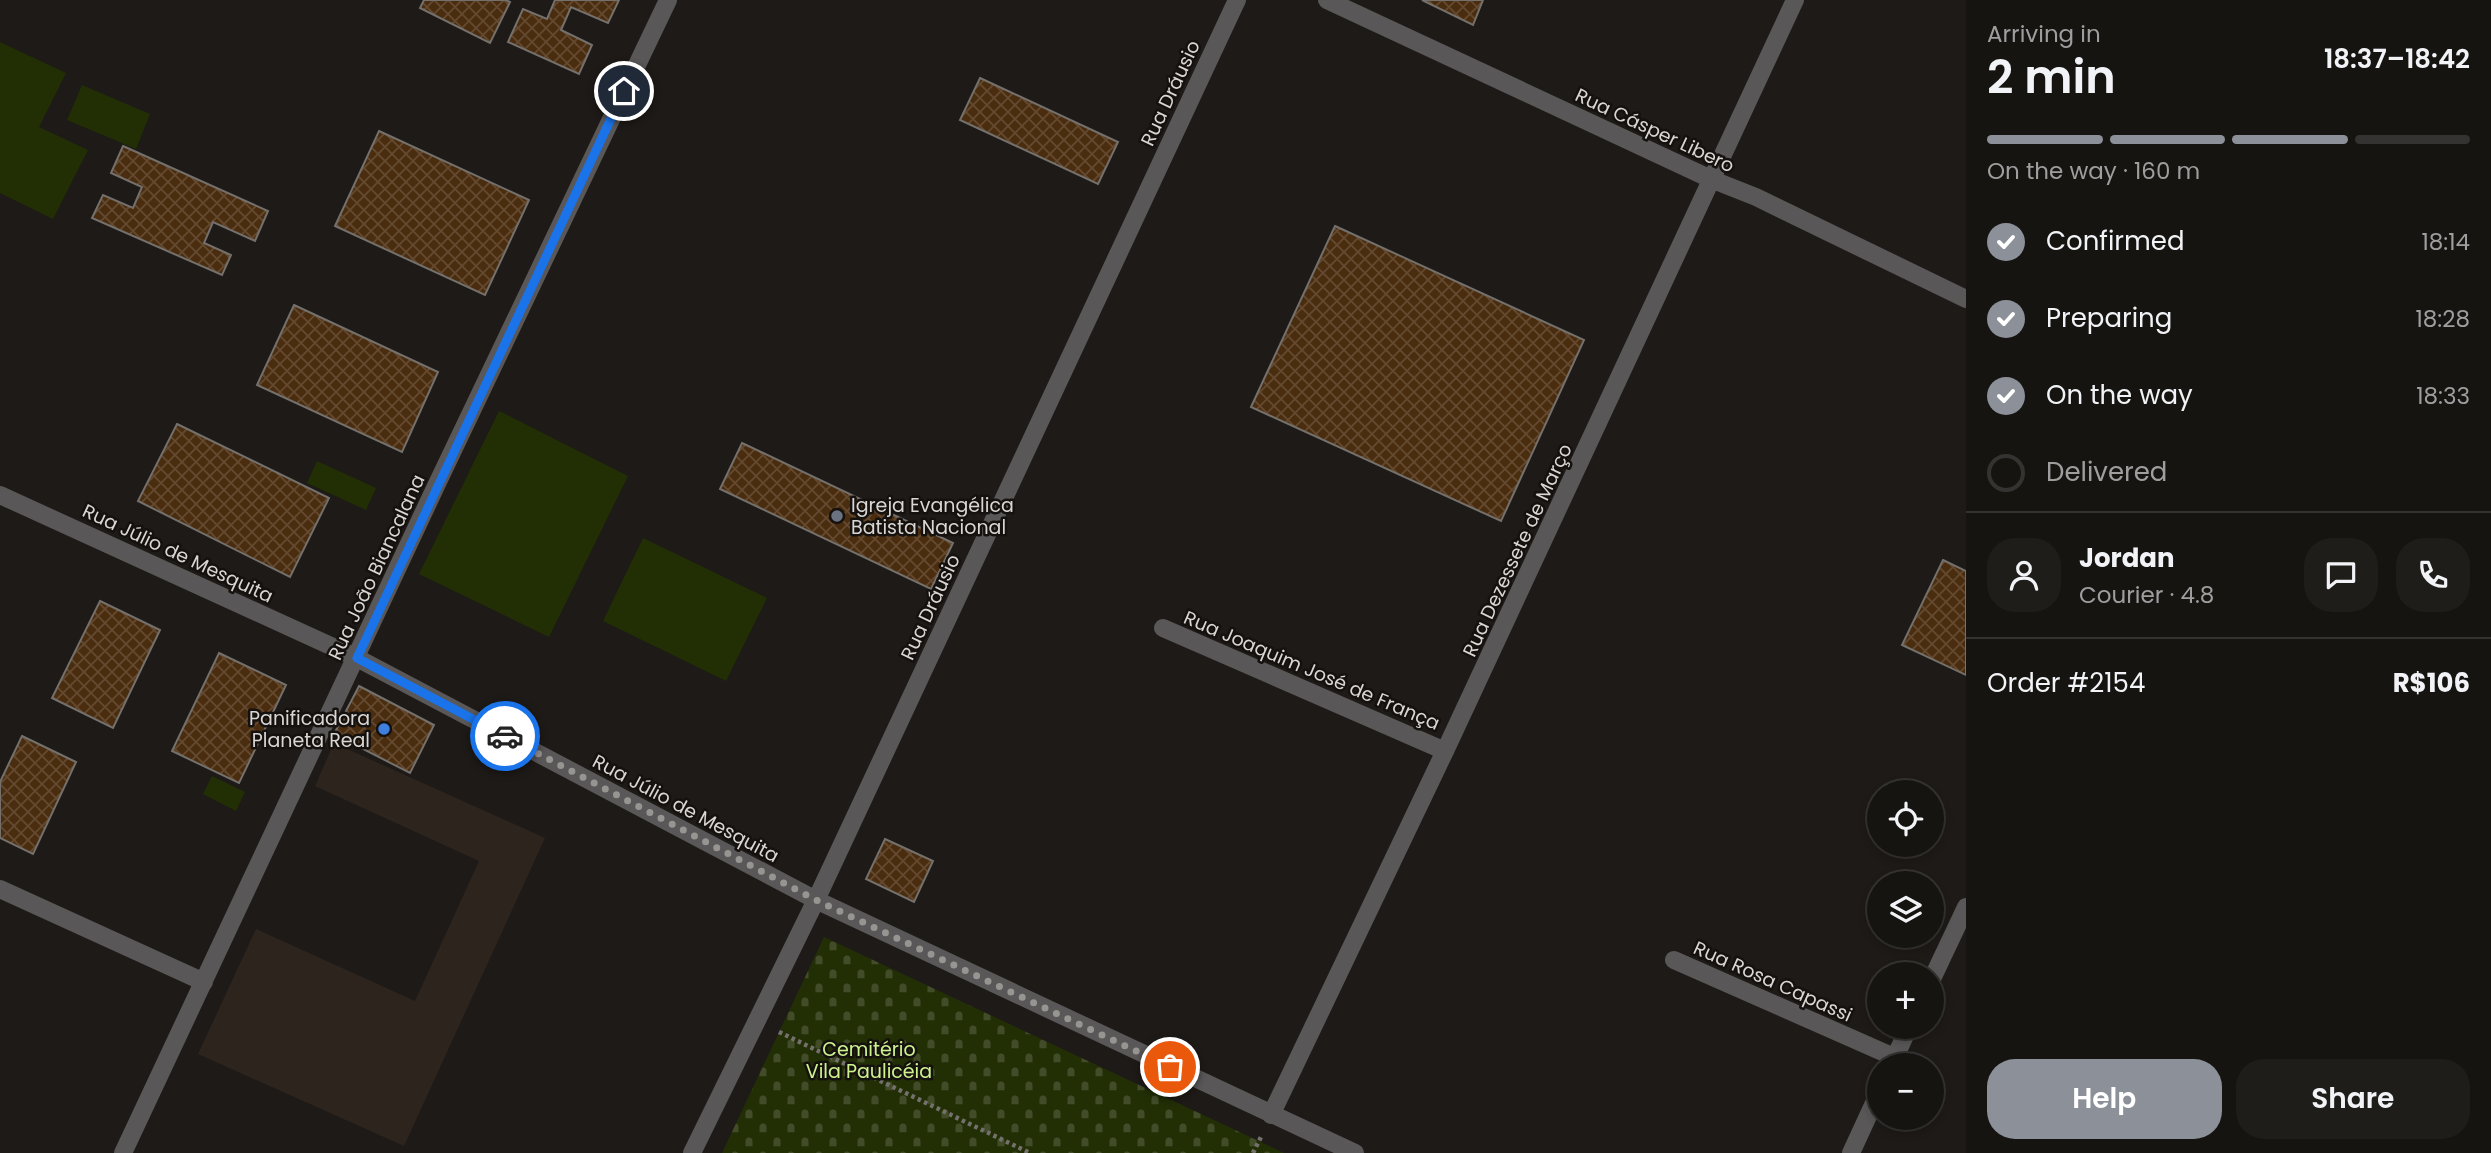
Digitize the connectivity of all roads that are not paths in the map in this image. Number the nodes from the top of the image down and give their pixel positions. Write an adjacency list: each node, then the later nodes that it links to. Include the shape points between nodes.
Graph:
1 (668, 0): 9 (street, Rua João Biancalana)
2 (1237, 0): 12 (street, Rua Dráusio)
3 (1326, 0): 5 (street, Rua Cásper Libero)
4 (1795, 0): 5 (street, Rua Dezessete de Março)
5 (1713, 180): 6 (street, Rua Cásper Libero); 10 (street, Rua Dezessete de Março)
6 (1966, 299)
7 (0, 495): 9 (street, Rua Júlio de Mesquita)
8 (1163, 628): 10 (street, Rua Joaquim José de França)
9 (357, 658): 12 (street, Rua Júlio de Mesquita); 16 (street, Rua João Biancalana)
10 (1445, 751): 18 (street, Rua Dezessete de Março)
11 (0, 889): 16 (street)
12 (816, 900): 18 (street, Rua Júlio de Mesquita); 21 (street, Rua Dráusio)
13 (1966, 907): 15 (street)
14 (1674, 960): 17 (street, Rua Rosa Capassi)
15 (1940, 962)
16 (204, 982): 20 (street, Rua João Biancalana)
17 (1873, 1053)
18 (1271, 1115): 22 (street, Rua Júlio de Mesquita)
19 (1867, 1118): 23 (street)
20 (123, 1153)
21 (692, 1153)
22 (1355, 1153)
23 (1851, 1153)

